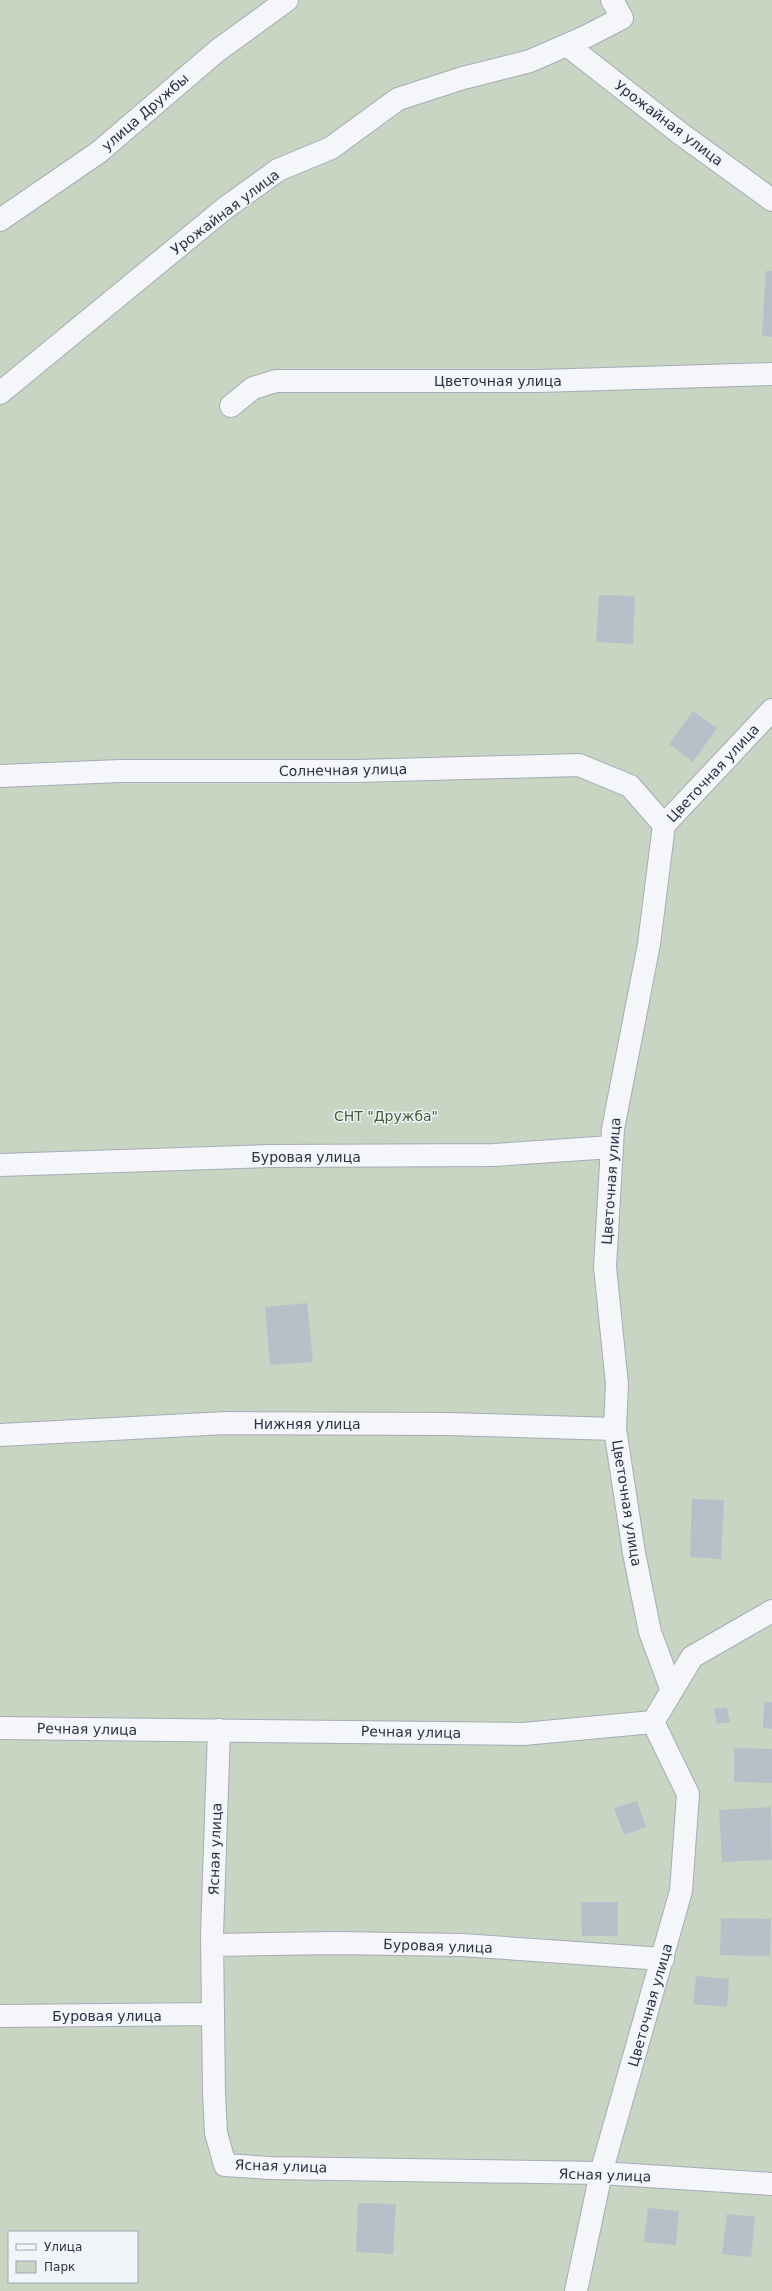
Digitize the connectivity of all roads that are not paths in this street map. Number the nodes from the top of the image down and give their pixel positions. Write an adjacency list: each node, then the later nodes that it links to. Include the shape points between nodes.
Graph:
1 (287, 0): 5 (street, улица Дружбы, via 217,51 99,152)
2 (617, 9): 3 (street, Урожайная улица)
3 (567, 45): 4 (street, Урожайная улица, via 681,134); 7 (street, Урожайная улица, via 530,61 463,78 398,99 331,148 278,170 224,209)
4 (772, 200)
5 (0, 220)
6 (772, 374): 8 (street, Цветочная улица, via 539,381 276,381 253,388)
7 (0, 393)
8 (231, 406)
9 (772, 710): 11 (street, Цветочная улица)
10 (0, 776): 11 (street, Солнечная улица, via 120,771 357,772 579,765 630,786)
11 (664, 825): 12 (street, Цветочная улица, via 650,944 613,1129)
12 (612, 1147): 13 (street, Буровая улица, via 494,1155 261,1156); 14 (street, Цветочная улица, via 605,1267 617,1384)
13 (0, 1165)
14 (615, 1429): 15 (street, Нижняя улица, via 448,1424 226,1423); 17 (street, Цветочная улица, via 634,1553 650,1632)
15 (0, 1435)
16 (772, 1611): 17 (street, via 692,1657)
17 (672, 1691): 18 (street)
18 (653, 1722): 20 (street, Речная улица, via 524,1734); 22 (street, Цветочная улица, via 688,1794 682,1891)
19 (0, 1728): 20 (street, Речная улица)
20 (219, 1730): 21 (street, Ясная улица)
21 (212, 1945): 22 (street, Буровая улица, via 462,1944); 23 (street, Ясная улица)
22 (663, 1960): 25 (street, Цветочная улица)
23 (213, 2014): 24 (street, Буровая улица); 25 (street, Ясная улица, via 216,2133 225,2165 270,2168)
24 (0, 2016)
25 (601, 2173): 26 (street, Ясная улица); 27 (street, Цветочная улица)
26 (772, 2184)
27 (576, 2291)

